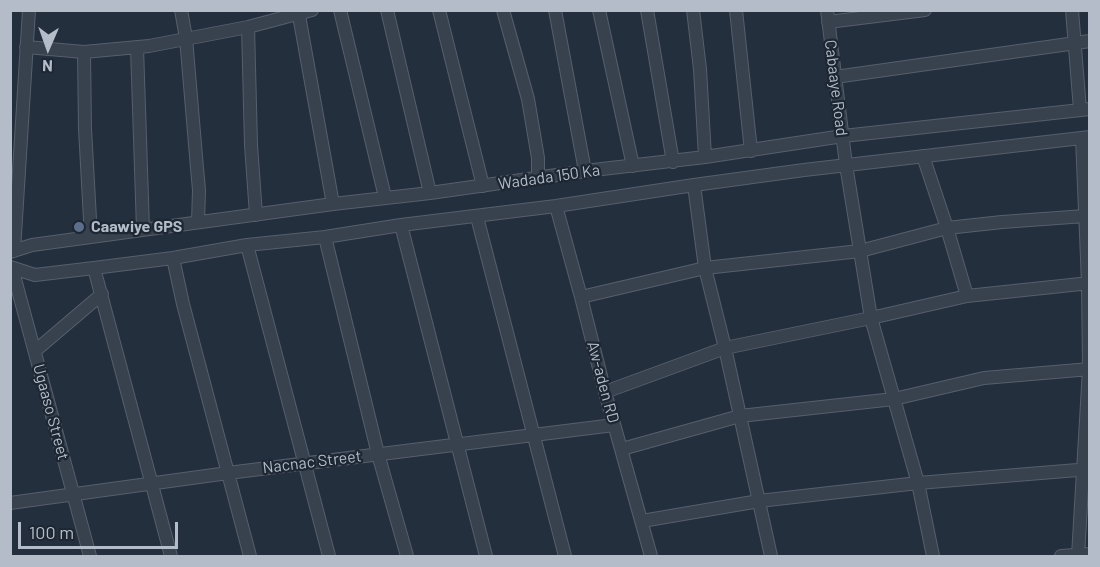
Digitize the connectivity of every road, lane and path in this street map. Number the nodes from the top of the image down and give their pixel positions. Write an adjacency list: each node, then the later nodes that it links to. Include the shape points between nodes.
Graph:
1 (29, 10): 21 (street)
2 (181, 10): 18 (street)
3 (312, 10): 15 (street)
4 (340, 10): 39 (street)
5 (387, 10): 38 (street)
6 (439, 10): 37 (street)
7 (503, 10): 35 (street, via 528,99)
8 (555, 10): 34 (street)
9 (599, 10): 33 (street)
10 (647, 10): 31 (street)
11 (693, 10): 30 (street)
12 (736, 10): 28 (street)
13 (925, 10): 16 (street)
14 (1072, 10): 20 (street)
15 (298, 12): 17 (street); 41 (street)
16 (827, 16): 24 (street, Cabaaye Road)
17 (248, 27): 18 (street); 43 (street)
18 (186, 38): 22 (street); 46 (street, via 199,190)
19 (1089, 41): 20 (street)
20 (1074, 42): 24 (street); 25 (street)
21 (26, 47): 23 (street); 54 (street)
22 (137, 47): 23 (street); 49 (street)
23 (84, 52): 50 (street)
24 (835, 77): 26 (street, Cabaaye Road)
25 (1085, 110): 26 (street, Wadada 150 Ka)
26 (843, 136): 28 (street, Wadada 150 Ka); 32 (street, Cabaaye Road)
27 (1086, 138): 29 (street, Wadada 150 Ka); 40 (street)
28 (751, 151): 30 (street, Wadada 150 Ka)
29 (923, 156): 32 (street, Wadada 150 Ka); 48 (street)
30 (705, 157): 31 (street, Wadada 150 Ka)
31 (673, 162): 33 (street, Wadada 150 Ka)
32 (846, 165): 36 (street, Wadada 150 Ka); 53 (street, Cabaaye Road)
33 (633, 166): 34 (street, Wadada 150 Ka)
34 (585, 171): 35 (street, Wadada 150 Ka)
35 (538, 178): 37 (street, Wadada 150 Ka)
36 (694, 185): 42 (street, Wadada 150 Ka); 58 (street)
37 (483, 186): 38 (street, Wadada 150 Ka)
38 (430, 193): 39 (street, Wadada 150 Ka)
39 (385, 197): 41 (street, Wadada 150 Ka)
40 (1087, 202): 44 (street)
41 (333, 204): 43 (street, Wadada 150 Ka)
42 (556, 206): 45 (street, Wadada 150 Ka); 62 (street, Aw-aden RD)
43 (256, 214): 46 (street, Wadada 150 Ka)
44 (1085, 216): 48 (street); 59 (street)
45 (477, 217): 47 (street, Wadada 150 Ka); 71 (street)
46 (198, 222): 49 (street, Wadada 150 Ka)
47 (401, 225): 51 (street, Wadada 150 Ka); 72 (street)
48 (947, 228): 53 (street); 61 (street)
49 (143, 230): 50 (street, Wadada 150 Ka)
50 (91, 237): 54 (street, Wadada 150 Ka, via 32,245)
51 (325, 237): 52 (street, Wadada 150 Ka); 74 (street)
52 (247, 245): 55 (street, Wadada 150 Ka); 75 (street)
53 (860, 251): 58 (street); 63 (street, Cabaaye Road)
54 (12, 252)
55 (173, 258): 57 (street, Wadada 150 Ka); 77 (street)
56 (11, 268): 57 (street, Wadada 150 Ka, via 35,275); 65 (street, Ugaaso Street)
57 (94, 268): 60 (street)
58 (705, 268): 62 (street); 64 (street)
59 (1089, 283): 61 (street); 66 (street)
60 (102, 294): 65 (street); 78 (street)
61 (967, 296): 63 (street)
62 (581, 297): 67 (street, Aw-aden RD)
63 (871, 318): 64 (street); 68 (street, Cabaaye Road)
64 (725, 348): 67 (street); 69 (street)
65 (34, 351): 80 (street, Ugaaso Street)
66 (1089, 369): 68 (street, via 984,378); 76 (street)
67 (605, 392): 70 (street, Aw-aden RD)
68 (894, 399): 69 (street); 79 (street, Cabaaye Road)
69 (740, 416): 73 (street); 81 (street)
70 (614, 425): 71 (street, Nacnac Street); 73 (street, Aw-aden RD)
71 (534, 436): 72 (street, Nacnac Street); 91 (street)
72 (456, 445): 74 (street, Nacnac Street); 90 (street)
73 (622, 449): 83 (street, Aw-aden RD)
74 (378, 454): 75 (street, Nacnac Street); 89 (street)
75 (304, 464): 77 (street, Nacnac Street); 88 (street)
76 (1086, 469): 79 (street); 84 (street)
77 (228, 473): 78 (street, Nacnac Street); 87 (street)
78 (152, 483): 80 (street, Nacnac Street); 86 (street)
79 (918, 483): 81 (street); 94 (street, Cabaaye Road)
80 (73, 494): 82 (street, Nacnac Street); 85 (street, Ugaaso Street)
81 (759, 501): 83 (street); 93 (street)
82 (10, 503)
83 (642, 521): 92 (street, Aw-aden RD)
84 (1082, 555): 95 (street)
85 (90, 556)
86 (171, 556)
87 (250, 556)
88 (328, 556)
89 (407, 556)
90 (486, 556)
91 (565, 556)
92 (651, 556)
93 (771, 556)
94 (933, 556)
95 (1061, 556)

